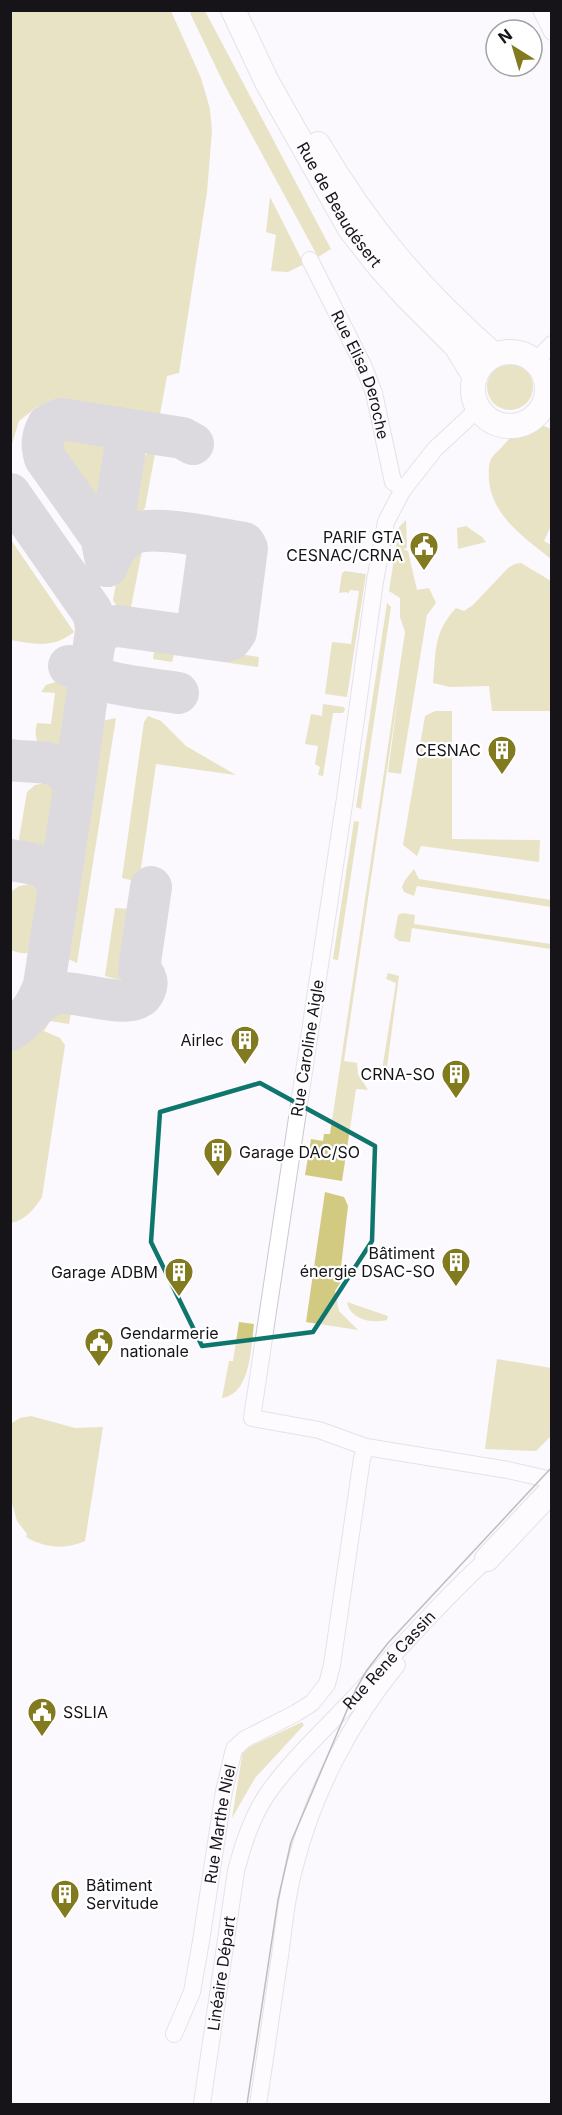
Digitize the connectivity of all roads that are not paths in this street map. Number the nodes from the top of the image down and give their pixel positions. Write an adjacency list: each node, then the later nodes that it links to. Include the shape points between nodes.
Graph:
1 (233, 10): 8 (main road, Rue de Beaudésert, via 267,82 350,229 406,296 456,346)
2 (238, 10): 7 (main road, Rue de Beaudésert, via 378,236 420,285)
3 (541, 10): 4 (street)
4 (552, 32)
5 (310, 260): 11 (street, Rue Elisa Deroche, via 363,366 374,393 393,482)
6 (544, 352): 7 (main road); 9 (main road)
7 (494, 355): 8 (main road, via 482,364)
8 (475, 377): 10 (main road, Rue de Beaudésert, via 472,389)
9 (548, 404): 10 (main road, via 530,422 516,427 488,420)
10 (478, 409): 11 (street, Rue Caroline Aigle, via 435,449)
11 (404, 489): 12 (street, Rue Caroline Aigle, via 386,522 375,581 252,1418 319,1430)
12 (366, 1447): 13 (street, Rue Caroline Aigle); 17 (street, Rue Marthe Niel, via 327,1684 312,1703 245,1739 234,1749 192,1992)
13 (552, 1480)
14 (552, 1490): 15 (main road, Rue René Cassin)
15 (487, 1559): 16 (street, Rue René Cassin, via 276,1783 262,1802); 19 (street, via 378,1690 339,1755 312,1812 291,1884)
16 (243, 1844): 18 (street, Linéaire Départ)
17 (174, 2034)
18 (202, 2104)
19 (258, 2104)

